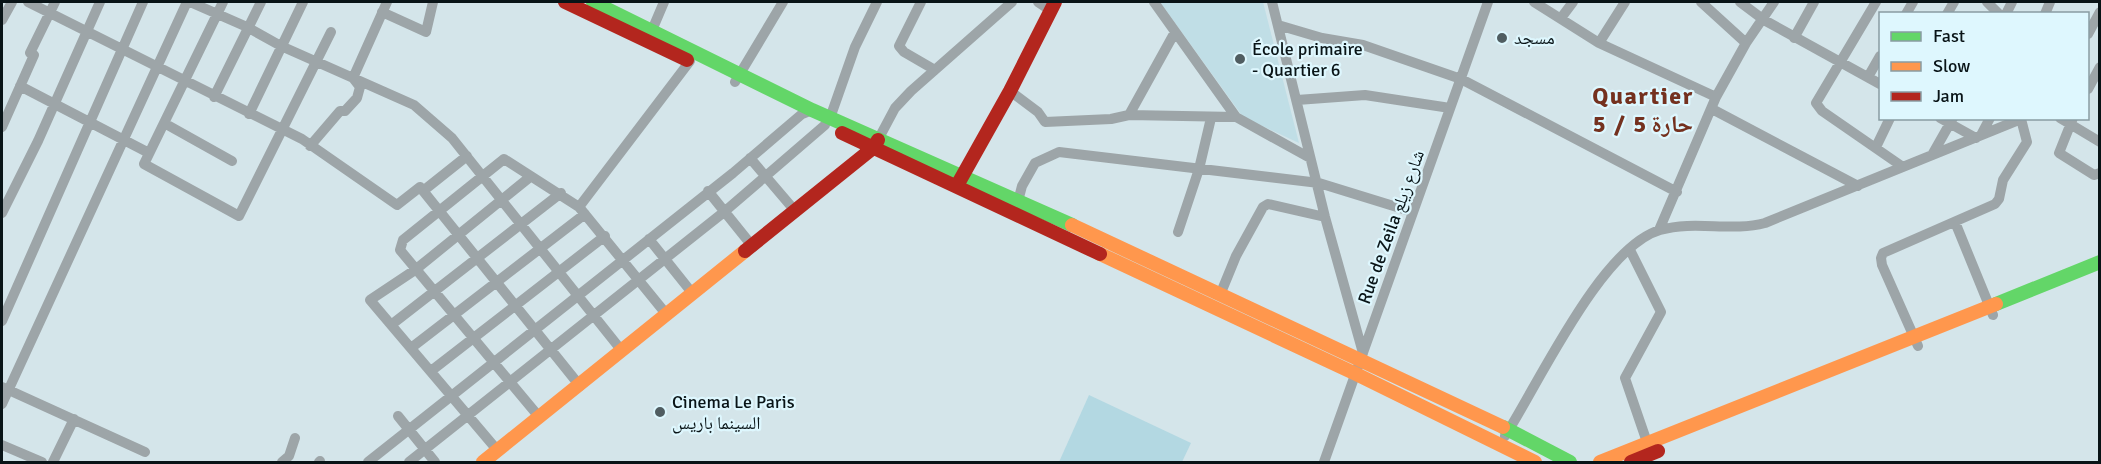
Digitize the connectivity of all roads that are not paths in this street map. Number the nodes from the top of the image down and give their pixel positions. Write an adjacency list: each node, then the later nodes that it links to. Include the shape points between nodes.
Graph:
1 (12, 2): 37 (street)
2 (28, 2): 32 (street)
3 (55, 2): 32 (street)
4 (100, 2): 41 (street)
5 (143, 2): 50 (street)
6 (189, 2): 35 (street); 55 (street)
7 (224, 2): 35 (street)
8 (261, 2): 40 (street)
9 (303, 2): 49 (street)
10 (387, 2): 33 (street)
11 (433, 2): 33 (street, via 426,33)
12 (566, 2): 45 (street)
13 (593, 2): 45 (street)
14 (664, 2): 45 (street)
15 (783, 2): 60 (street)
16 (877, 2): 83 (street, via 855,47)
17 (921, 2): 57 (street, via 899,46)
18 (1038, 2): 31 (street)
19 (1154, 2): 43 (street)
20 (1272, 2): 39 (street)
21 (1488, 2): 61 (street, Rue de Zeila شارع زيلع)
22 (1534, 2): 36 (street)
23 (1574, 2): 36 (street)
24 (1625, 2): 47 (street)
25 (1701, 2): 48 (street)
26 (1740, 2): 38 (street)
27 (1774, 2): 38 (street)
28 (1814, 2): 46 (street)
29 (1876, 2): 53 (street)
30 (1004, 3): 57 (street)
31 (1053, 6): 66 (street)
32 (50, 12): 41 (street); 64 (street, via 30,53 34,55)
33 (382, 12): 59 (street)
34 (2100, 12): 44 (street)
35 (217, 14): 40 (street); 62 (street)
36 (1561, 18): 47 (street)
37 (2, 20)
38 (1764, 20): 46 (street); 48 (street)
39 (1278, 25): 61 (street, via 1363,45); 69 (street)
40 (247, 27): 49 (street); 67 (street)
41 (87, 31): 50 (street); 70 (street)
42 (331, 32): 54 (street)
43 (1175, 32): 75 (street); 76 (street)
44 (2089, 32)
45 (650, 36): 52 (street); 60 (street)
46 (1794, 38): 53 (street)
47 (1599, 43): 68 (street)
48 (1746, 43): 68 (street)
49 (281, 46): 54 (street); 74 (street)
50 (122, 49): 55 (street); 85 (street)
51 (1879, 59): 58 (street)
52 (690, 61): 60 (street); 117 (street)
53 (1840, 61): 58 (street); 94 (street, via 1818,99 1818,107)
54 (315, 62): 59 (street); 88 (street)
55 (158, 67): 62 (street); 90 (street)
56 (2100, 67): 65 (street)
57 (935, 70): 92 (street, via 895,108)
58 (1868, 77): 63 (street)
59 (353, 78): 93 (street, via 360,87 357,98 345,111 340,111); 97 (street, via 414,105)
60 (738, 79): 73 (street)
61 (1461, 79): 71 (street, Rue de Zeila شارع زيلع); 112 (street)
62 (184, 82): 67 (street); 86 (street)
63 (1879, 83)
64 (20, 86): 70 (street); 87 (street)
65 (2089, 86)
66 (1010, 91): 75 (street, via 1038,111 1045,122); 107 (street)
67 (214, 96): 74 (street)
68 (1716, 98): 72 (street)
69 (1297, 100): 71 (street, via 1365,95); 99 (street)
70 (54, 104): 85 (street); 120 (street)
71 (1450, 108): 119 (street, Rue de Zeila شارع زيلع)
72 (1712, 109): 109 (street); 112 (street)
73 (807, 112): 83 (street); 98 (street)
74 (249, 114): 88 (street)
75 (1129, 115): 77 (street)
76 (1236, 117): 77 (street); 99 (street)
77 (1211, 118): 102 (street)
78 (1889, 120): 94 (street)
79 (1948, 120): 89 (street); 96 (street)
80 (1989, 120): 89 (street)
81 (2016, 120): 89 (street)
82 (2022, 120): 124 (street, via 2027,142 2003,180 1999,200)
83 (828, 122): 92 (street); 106 (street)
84 (2072, 122): 91 (street); 103 (street, via 2059,153 2094,175)
85 (89, 123): 90 (street); 154 (street)
86 (164, 123): 95 (street); 100 (street)
87 (2, 126)
88 (281, 129): 93 (street); 95 (street, via 239,216 144,164)
89 (1978, 137): 96 (street)
90 (124, 140): 95 (street); 168 (street)
91 (2100, 142)
92 (876, 143): 107 (street); 121 (street)
93 (310, 146): 110 (street, via 397,206 420,187)
94 (1876, 147): 101 (street)
95 (149, 153)
96 (1932, 155): 101 (street)
97 (467, 156): 104 (street); 110 (street)
98 (750, 158): 106 (street); 111 (street)
99 (1310, 158): 108 (street)
100 (232, 161)
101 (1903, 167): 109 (street)
102 (1199, 169): 108 (street); 115 (street, via 1059,152 1035,163); 127 (street)
103 (2100, 173)
104 (482, 175): 105 (street, via 504,159); 114 (street); 116 (street)
105 (530, 177): 113 (street); 114 (street)
106 (767, 177): 118 (street); 121 (street)
107 (959, 181): 115 (street); 122 (street)
108 (1319, 183): 119 (street); 123 (street)
109 (1858, 186): 126 (street, via 1747,228)
110 (423, 191): 116 (street)
111 (708, 191): 118 (street); 130 (street)
112 (1677, 192): 126 (street)
113 (561, 193): 117 (street); 125 (street)
114 (504, 200): 125 (street); 128 (street)
115 (1018, 200): 122 (street); 142 (street)
116 (440, 211): 128 (street); 138 (street, via 399,247)
117 (582, 211): 129 (street); 132 (street)
118 (724, 212): 131 (street); 135 (street)
119 (1413, 212): 162 (street, Rue de Zeila شارع زيلع)
120 (2, 213)
121 (796, 213): 131 (street)
122 (1014, 214): 146 (street)
123 (1325, 217): 148 (street, via 1268,204 1263,207); 162 (street)
124 (1955, 222): 150 (street); 158 (street, via 1890,249 1881,258)
125 (522, 224): 132 (street); 136 (street)
126 (1659, 230): 133 (street)
127 (1178, 232)
128 (459, 235): 136 (street); 138 (street)
129 (604, 236): 134 (street); 139 (street)
130 (649, 239): 134 (street); 135 (street)
131 (753, 247): 145 (street)
132 (541, 248): 139 (street); 143 (street)
133 (1630, 250): 176 (street, via 1610,270 1565,332); 180 (street, via 1660,312 1625,378)
134 (623, 258): 141 (street); 147 (street)
135 (665, 258): 141 (street); 145 (street)
136 (478, 259): 143 (street); 144 (street)
137 (2100, 262): 150 (street)
138 (415, 270): 144 (street); 155 (street, via 370,300)
139 (559, 272): 147 (street); 149 (street)
140 (2100, 272): 150 (street)
141 (638, 279): 151 (street); 153 (street)
142 (1191, 281): 146 (street); 148 (street)
143 (497, 282): 149 (street); 152 (street)
144 (434, 292): 152 (street); 155 (street)
145 (693, 294): 153 (street)
146 (1185, 294): 165 (street)
147 (577, 295): 151 (street); 156 (street)
148 (1220, 295): 162 (street)
149 (515, 305): 156 (street); 157 (street)
150 (1991, 310): 158 (street)
151 (594, 314): 160 (street); 161 (street)
152 (454, 315): 157 (street); 159 (street)
153 (667, 315): 161 (street)
154 (2, 321)
155 (391, 325): 159 (street)
156 (534, 329): 160 (street); 163 (street)
157 (473, 338): 163 (street); 164 (street)
158 (1915, 341): 180 (street)
159 (411, 348): 164 (street)
160 (550, 349): 166 (street); 167 (street)
161 (622, 351): 167 (street)
162 (1362, 357): 165 (street, Rue de Zeila شارع زيلع); 176 (street)
163 (493, 362): 166 (street); 169 (street)
164 (430, 371): 169 (street)
165 (1356, 374): 179 (street); 191 (street, Rue de Zeila شارع زيلع)
166 (510, 383): 171 (street); 173 (street)
167 (580, 386): 173 (street)
168 (4, 388): 170 (street); 174 (street)
169 (451, 395): 171 (street); 175 (street)
170 (2, 404)
171 (468, 415): 181 (street); 182 (street)
172 (398, 416): 175 (street)
173 (540, 418): 182 (street)
174 (74, 419): 183 (street); 185 (street)
175 (409, 430): 181 (street); 187 (street)
176 (1509, 430): 179 (street); 193 (street)
177 (295, 438): 186 (street, via 289,456)
178 (2, 444): 184 (street)
179 (1500, 444): 192 (street)
180 (1649, 449): 194 (street); 195 (street)
181 (424, 451): 188 (street); 189 (street)
182 (498, 451): 190 (street)
183 (146, 452)
184 (37, 461)
185 (53, 462)
186 (282, 462)
187 (368, 462)
188 (409, 462)
189 (435, 462)
190 (483, 462)
191 (1324, 462)
192 (1535, 462)
193 (1570, 462)
194 (1604, 462)
195 (1631, 462)

